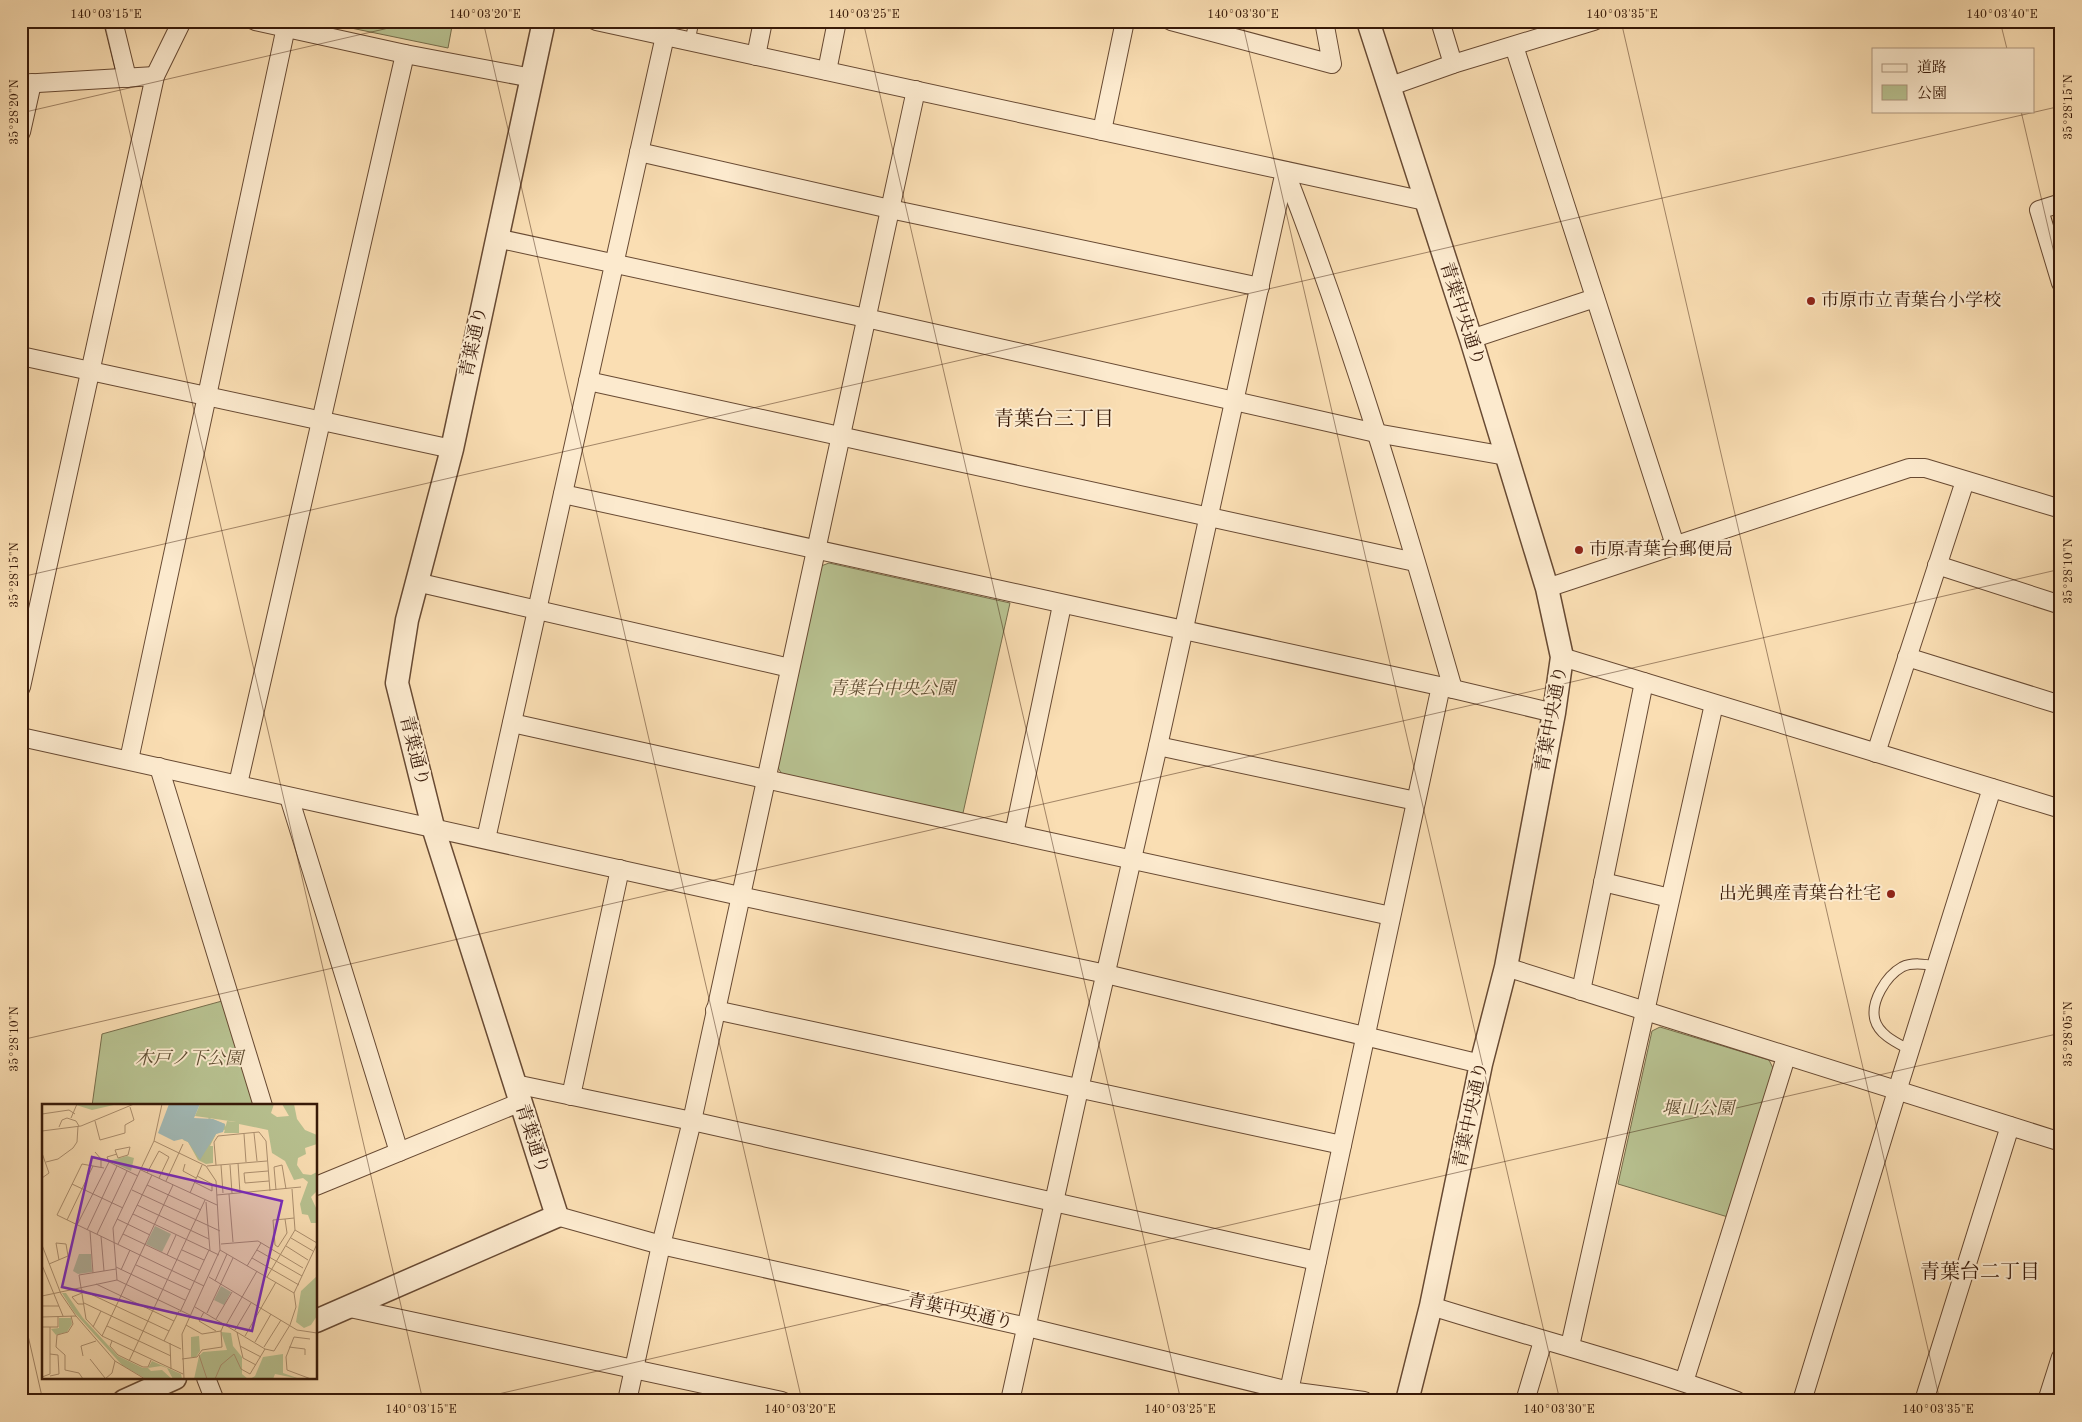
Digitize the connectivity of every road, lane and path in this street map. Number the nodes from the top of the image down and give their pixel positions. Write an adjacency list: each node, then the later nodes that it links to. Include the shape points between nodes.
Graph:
1 (113, 21): 26 (street)
2 (182, 21): 25 (street)
3 (255, 21): 16 (street)
4 (544, 21): 27 (street, 青葉通り)
5 (596, 21): 15 (street)
6 (694, 21): 19 (lane)
7 (763, 21): 22 (street)
8 (838, 21): 24 (street)
9 (1126, 21): 31 (street)
10 (1171, 21): 11 (street, via 1332,64)
11 (1324, 21)
12 (1368, 21): 29 (street, 青葉中央通り)
13 (1440, 21): 23 (street)
14 (1594, 21): 17 (street)
15 (617, 23): 18 (street)
16 (286, 27): 21 (street); 48 (street)
17 (1546, 28): 20 (street)
18 (665, 36): 19 (street); 33 (street)
19 (690, 41): 22 (street)
20 (1514, 46): 23 (street); 42 (street)
21 (405, 54): 27 (street); 50 (street)
22 (756, 56): 24 (street)
23 (1453, 64): 29 (street)
24 (827, 71): 30 (street)
25 (155, 76): 26 (street); 46 (street)
26 (127, 78): 28 (street)
27 (532, 78): 38 (street, 青葉通り)
28 (26, 84): 32 (street)
29 (1388, 87): 35 (street, 青葉中央通り)
30 (916, 90): 31 (street); 37 (street)
31 (1102, 130): 34 (street)
32 (21, 132)
33 (639, 152): 37 (street); 39 (street)
34 (1285, 171): 35 (street); 41 (street); 51 (street, via 1308,228)
35 (1426, 201): 44 (street, 青葉中央通り)
36 (2061, 203): 40 (street, via 2039,210)
37 (890, 209): 41 (street); 43 (street)
38 (496, 238): 39 (street); 53 (street, 青葉通り)
39 (614, 263): 43 (street); 47 (street)
40 (2061, 283)
41 (1260, 287): 49 (street)
42 (1595, 298): 44 (street); 59 (street)
43 (866, 318): 49 (street); 52 (street)
44 (1471, 339): 54 (street, 青葉中央通り)
45 (21, 356): 46 (street)
46 (90, 371): 48 (street); 73 (street)
47 (588, 381): 52 (street); 56 (street)
48 (207, 396): 50 (street); 82 (street)
49 (1235, 401): 51 (street); 58 (street)
50 (321, 420): 53 (street); 85 (street)
51 (1376, 432): 54 (street); 61 (street)
52 (840, 437): 58 (street); 60 (street)
53 (452, 449): 63 (street, 青葉通り)
54 (1506, 456): 64 (street, 青葉中央通り)
55 (1965, 481): 57 (street); 59 (street, via 1925,468 1909,468); 62 (street)
56 (563, 494): 60 (street); 67 (street)
57 (2061, 509)
58 (1209, 516): 61 (street); 68 (street)
59 (1675, 545): 64 (street)
60 (816, 550): 65 (street); 71 (street)
61 (1415, 562): 74 (street)
62 (1937, 565): 66 (street); 70 (street)
63 (416, 582): 67 (street); 90 (street, 青葉通り, via 397,682)
64 (1547, 588): 69 (street, 青葉中央通り)
65 (1062, 605): 68 (street); 91 (street)
66 (2061, 605)
67 (537, 610): 71 (street); 78 (street)
68 (1184, 631): 74 (street); 80 (street)
69 (1562, 657): 72 (street); 77 (street, 青葉中央通り)
70 (1907, 657): 76 (street); 81 (street)
71 (790, 668): 84 (street)
72 (1644, 682): 75 (street); 95 (street)
73 (21, 687)
74 (1447, 688): 77 (street); 88 (street)
75 (1714, 704): 81 (street); 97 (street)
76 (2061, 705)
77 (1554, 713): 100 (street, 青葉中央通り)
78 (512, 723): 84 (street); 92 (street)
79 (21, 736): 82 (street)
80 (1158, 746): 88 (street); 93 (street)
81 (1876, 753): 86 (street)
82 (129, 760): 83 (street)
83 (159, 767): 85 (street); 113 (street)
84 (766, 778): 91 (street); 96 (street)
85 (238, 784): 87 (street)
86 (1992, 788): 89 (street); 99 (street)
87 (289, 797): 90 (street); 118 (street)
88 (1416, 802): 98 (street)
89 (2061, 809)
90 (433, 826): 92 (street); 111 (street, 青葉通り)
91 (1014, 834): 93 (street)
92 (486, 839): 94 (street)
93 (1131, 860): 98 (street); 101 (street)
94 (620, 869): 96 (street); 112 (street)
95 (1603, 882): 97 (street); 102 (street)
96 (740, 896): 101 (street); 103 (street)
97 (1670, 898): 104 (street)
98 (1391, 916): 105 (street)
99 (1936, 966): 106 (street); 106 (lane, via 1920,963 1902,966 1888,978 1877,996 1875,1020 1888,1038)
100 (1506, 967): 102 (street); 108 (street, 青葉中央通り)
101 (1106, 974): 105 (street); 109 (street)
102 (1581, 991): 104 (street)
103 (715, 1010): 109 (street); 114 (street)
104 (1644, 1011): 107 (street); 129 (street)
105 (1365, 1038): 108 (street); 117 (street)
106 (1910, 1050): 110 (street)
107 (1786, 1057): 110 (street); 134 (street)
108 (1481, 1064): 124 (street, 青葉中央通り)
109 (1079, 1089): 117 (street); 120 (street)
110 (1897, 1091): 115 (street); 145 (street)
111 (518, 1093): 112 (street); 118 (street); 121 (street, 青葉通り)
112 (571, 1096): 114 (street)
113 (262, 1104)
114 (692, 1121): 120 (street); 122 (street)
115 (2010, 1126): 116 (street); 146 (street)
116 (2061, 1142)
117 (1342, 1145): 123 (street)
118 (399, 1152): 119 (street)
119 (318, 1185)
120 (1054, 1202): 123 (street); 127 (street)
121 (557, 1216): 122 (street, 青葉中央通り); 125 (street)
122 (661, 1244): 127 (street, 青葉中央通り); 131 (street)
123 (1317, 1261): 135 (street)
124 (1431, 1306): 128 (street); 142 (street, 青葉中央通り)
125 (350, 1308): 126 (street); 131 (street)
126 (318, 1320)
127 (1028, 1327): 135 (street, 青葉中央通り); 140 (street)
128 (1543, 1341): 129 (street); 143 (street)
129 (1570, 1346): 134 (street)
130 (2061, 1357): 147 (street)
131 (633, 1368): 138 (street); 139 (street)
132 (171, 1380): 136 (street)
133 (207, 1380): 137 (street)
134 (1684, 1382): 144 (street)
135 (1279, 1393): 141 (street, 青葉中央通り)
136 (124, 1401)
137 (215, 1401)
138 (627, 1401)
139 (782, 1401)
140 (1010, 1401)
141 (1364, 1401)
142 (1407, 1401)
143 (1525, 1401)
144 (1737, 1401)
145 (1802, 1401)
146 (1924, 1401)
147 (2047, 1401)

